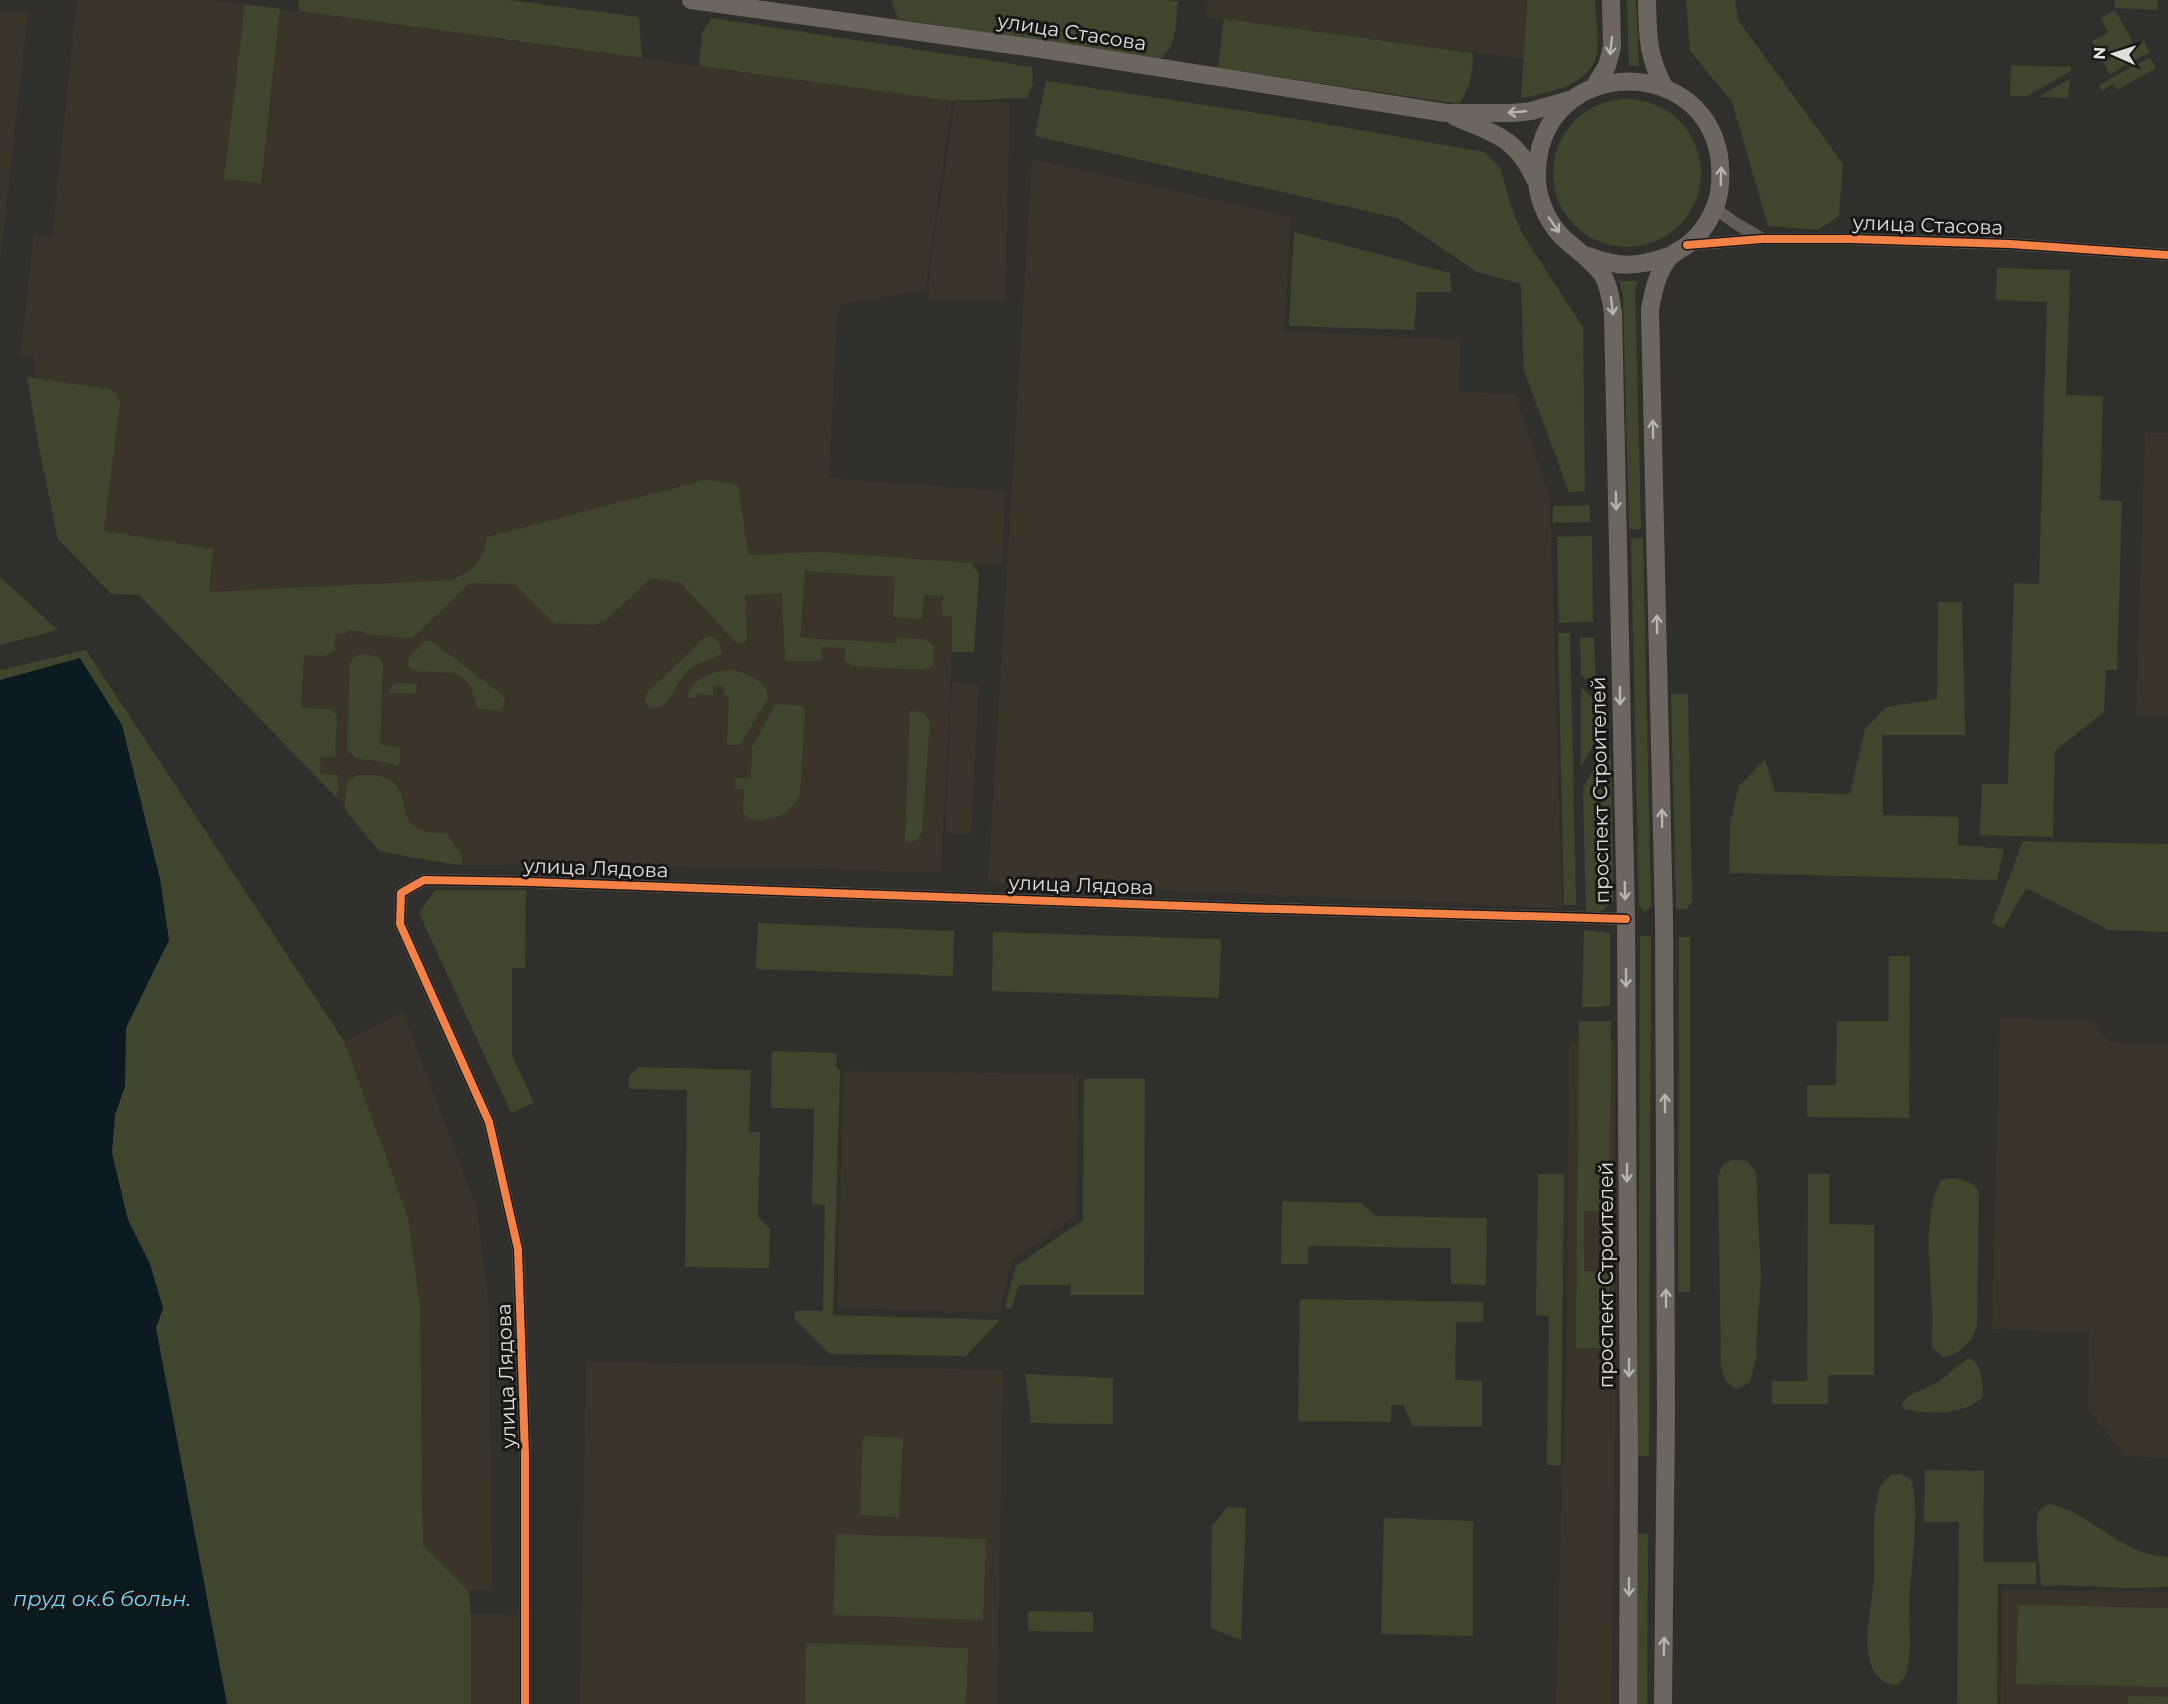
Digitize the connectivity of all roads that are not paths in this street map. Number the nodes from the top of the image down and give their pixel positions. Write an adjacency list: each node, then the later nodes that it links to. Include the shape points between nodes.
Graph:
1 (691, 0): 7 (main road, улица Стасова, via 1048,50)
2 (1611, 0): 4 (main road, one-way to 4, via 1612,47)
3 (1647, 0): 5 (main road, via 1648,47)
4 (1594, 87): 5 (main road, via 1627,80); 6 (main road, проспект Строителей)
5 (1664, 87): 9 (main road, one-way to 5, via 1721,177 1717,145 1696,109)
6 (1574, 98): 7 (main road, улица Стасова, one-way to 7, via 1514,113); 8 (main road, проспект Строителей, via 1556,116 1544,137 1537,161)
7 (1446, 113): 8 (main road, улица Стасова, via 1508,140 1528,164)
8 (1537, 184): 12 (main road, проспект Строителей, one-way to 12, via 1552,226)
9 (1715, 208): 10 (street, улица Стасова); 11 (main road)
10 (1762, 239): 11 (street, улица Стасова); 13 (street, улица Стасова, via 2010,244)
11 (1687, 245): 14 (main road)
12 (1586, 255): 14 (main road, via 1628,266 1649,264); 15 (main road, проспект Строителей, one-way to 15, via 1603,276 1613,313)
13 (2168, 255)
14 (1669, 256): 18 (main road, one-way to 14, via 1664,919 1650,310 1654,288)
15 (1626, 919): 16 (street, улица Лядова, via 519,882 424,880 401,893 400,924 489,1122 518,1248 525,1451); 17 (main road, проспект Строителей, one-way to 17)
16 (525, 1704)
17 (1628, 1704)
18 (1663, 1704)

